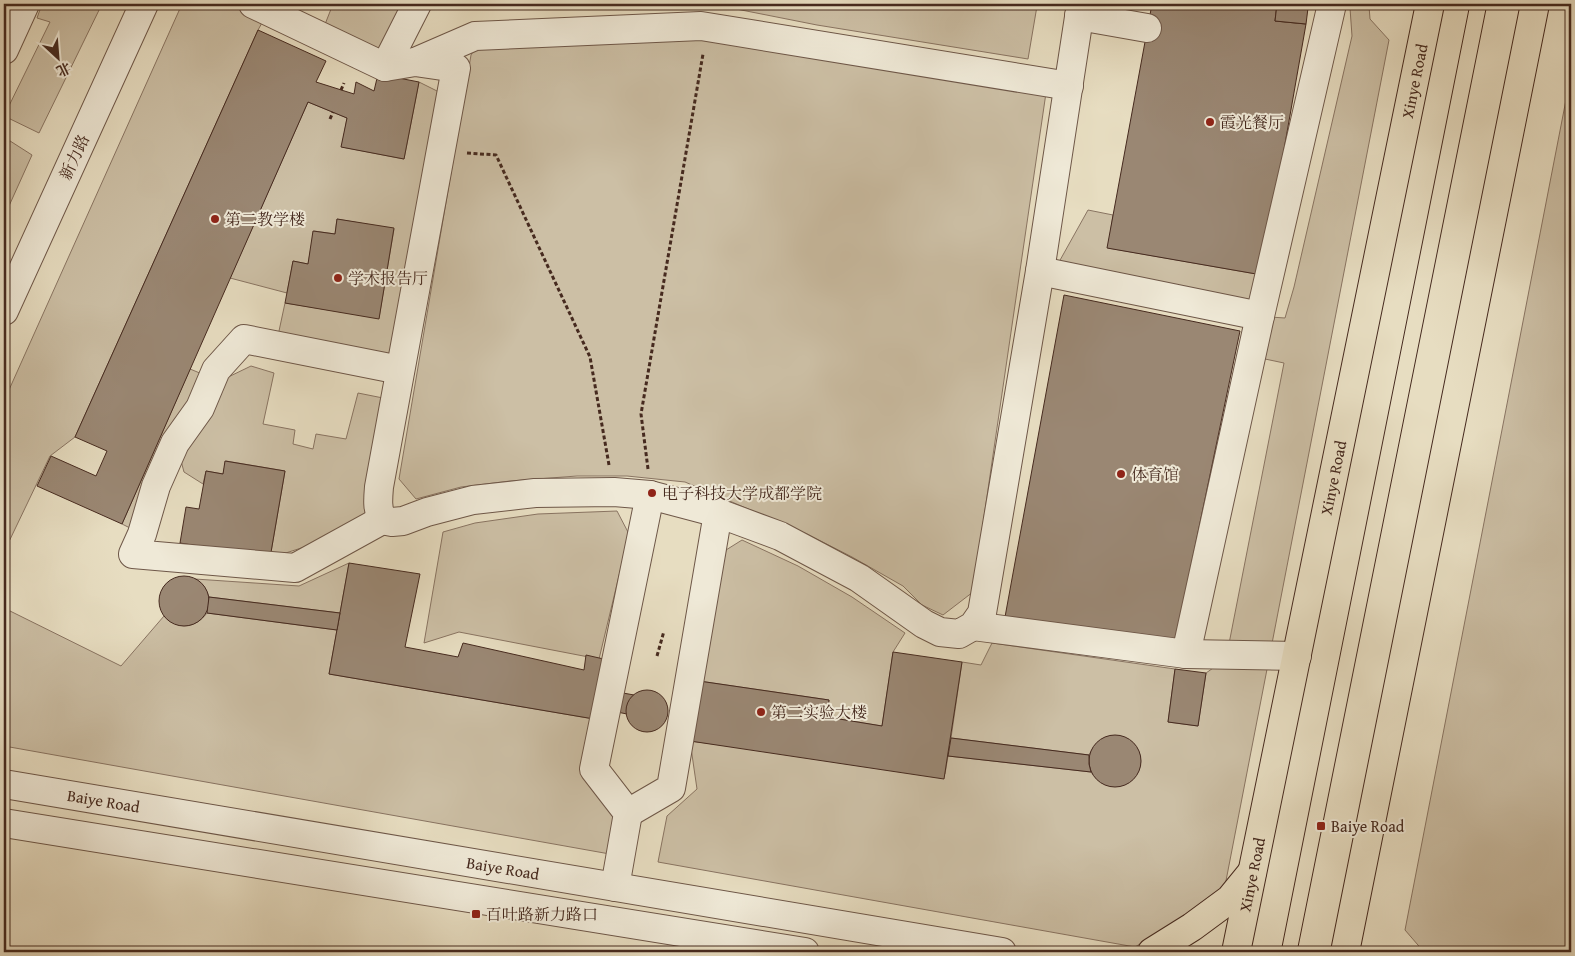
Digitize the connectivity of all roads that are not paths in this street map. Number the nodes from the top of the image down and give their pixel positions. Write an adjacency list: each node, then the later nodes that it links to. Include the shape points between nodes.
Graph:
1 (25, 4): 10 (street)
2 (144, 4): 15 (street, 新力路)
3 (253, 4): 12 (street)
4 (417, 4): 12 (street)
5 (1332, 4): 16 (street)
6 (1430, 4): 23 (main road, Xinye Road)
7 (1535, 4): 33 (main road)
8 (1080, 10): 9 (street); 13 (street)
9 (1147, 28)
10 (4, 50)
11 (415, 62): 12 (street); 13 (street, via 475,36 701,26); 17 (street, via 456,68)
12 (385, 67)
13 (1069, 86): 14 (street)
14 (1040, 271): 16 (street); 21 (street, via 982,613)
15 (4, 311)
16 (1260, 316): 22 (street)
17 (400, 370): 20 (street, via 379,487); 20 (street, via 244,339 216,370 200,408 175,443 156,486 133,554 295,568)
18 (650, 495): 19 (street); 20 (street, via 535,493 473,500 403,521); 25 (street, via 594,769)
19 (718, 513): 21 (street, via 780,536 859,578 940,632 959,634); 25 (street, via 671,788)
20 (382, 520)
21 (973, 626): 22 (street)
22 (1186, 654): 23 (street)
23 (1297, 656): 27 (main road, Xinye Road)
24 (4, 784): 28 (street, Baiye Road)
25 (628, 813): 28 (street)
26 (4, 822): 29 (street)
27 (1253, 871): 31 (main road, via 1230,899); 32 (main road, Xinye Road)
28 (615, 887): 30 (street, Baiye Road)
29 (805, 952)
30 (1002, 952)
31 (1152, 952)
32 (1236, 952)
33 (1344, 952)

